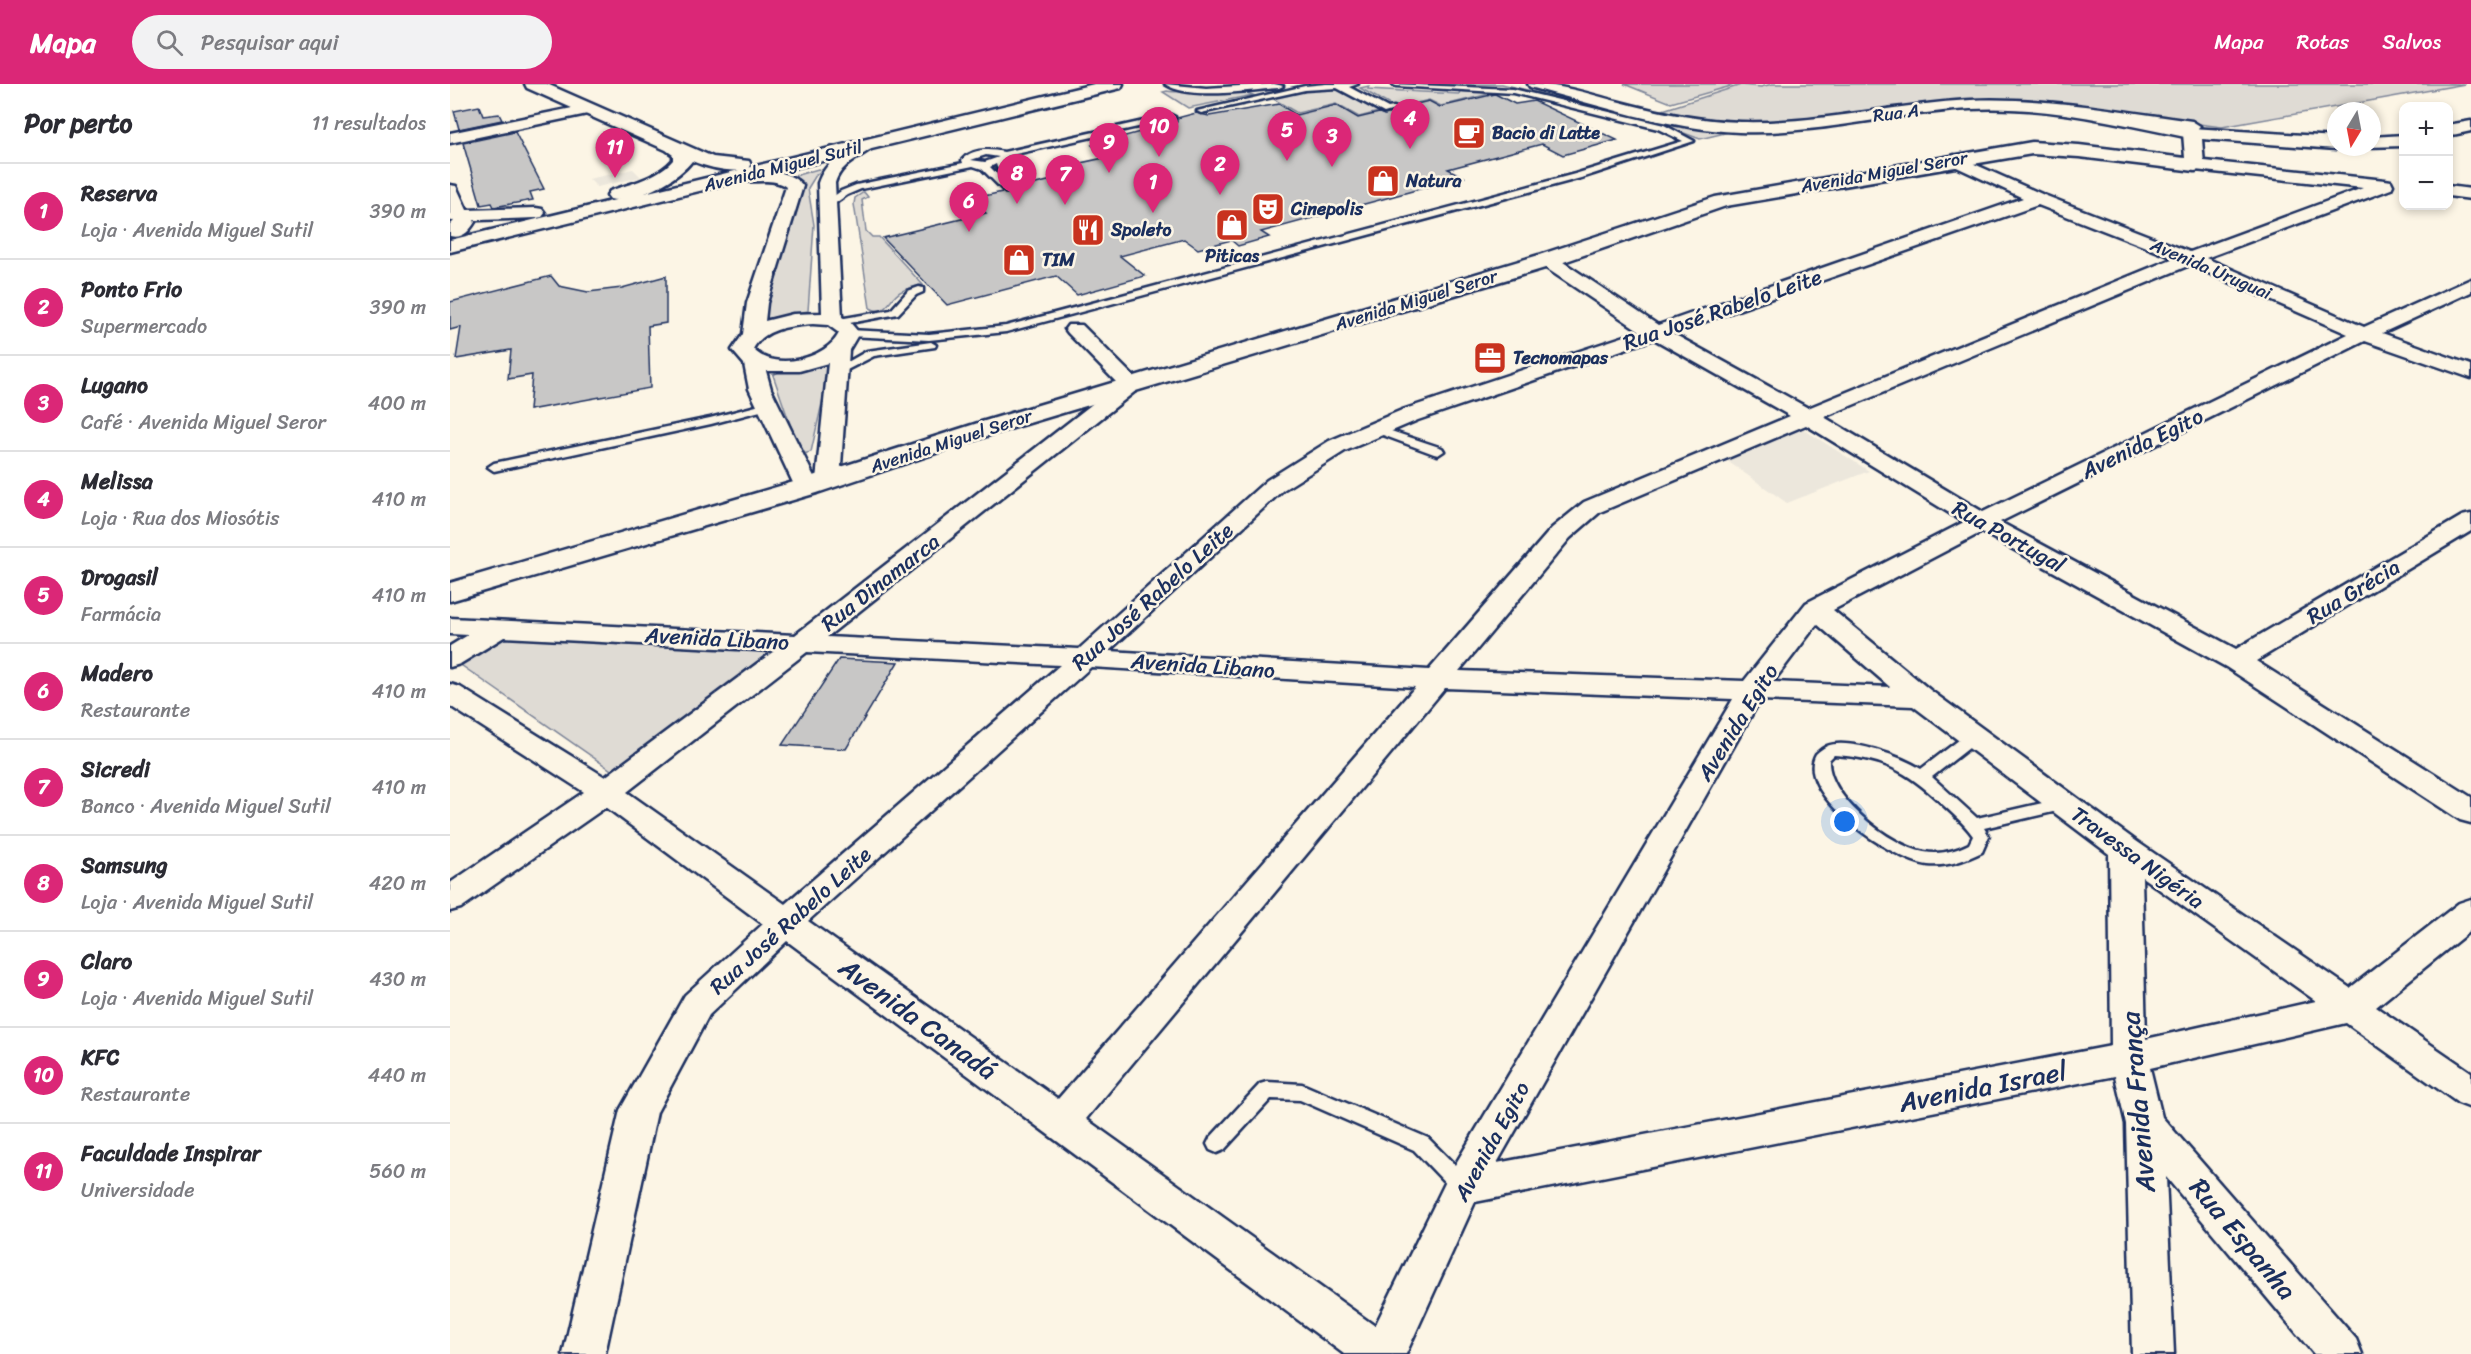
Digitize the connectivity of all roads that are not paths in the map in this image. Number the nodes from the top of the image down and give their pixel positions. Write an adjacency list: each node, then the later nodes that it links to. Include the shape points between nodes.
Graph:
1 (533, 84): 13 (main road)
2 (1083, 84): 31 (main road, Avenida Miguel Sutil)
3 (1115, 84): 25 (main road, Avenida Miguel Sutil)
4 (1169, 84): 10 (lane, via 1186,90)
5 (1307, 84): 10 (lane); 11 (lane)
6 (1354, 84): 9 (lane); 9 (lane, via 1394,109 1387,111 1348,88)
7 (1396, 84): 20 (lane, via 1513,91 1660,127)
8 (1535, 84): 18 (street, Rua A, via 1715,126 1785,126 1976,104 2018,104)
9 (1335, 85): 11 (lane)
10 (1254, 87): 12 (lane)
11 (1285, 92): 12 (lane)
12 (1266, 96): 14 (lane)
13 (587, 110): 19 (street); 26 (main road)
14 (1201, 111)
15 (1171, 117): 27 (lane)
16 (2471, 126): 17 (main road)
17 (2453, 130)
18 (2195, 131): 23 (main road, Rua A); 30 (main road)
19 (450, 138)
20 (1689, 138): 21 (lane); 44 (lane, via 1681,145 1578,176)
21 (1677, 139)
22 (2399, 140): 24 (main road)
23 (2327, 142)
24 (2381, 142)
25 (865, 146): 31 (main road, Avenida Miguel Sutil); 38 (street, via 834,166 826,178)
26 (673, 147): 31 (main road); 36 (main road, via 682,153 679,166 661,178)
27 (1002, 158): 29 (lane); 29 (lane, via 992,152 975,154 966,160); 29 (lane, via 1000,165 1023,187 1008,190)
28 (1954, 160): 30 (main road, Avenida Miguel Seror, via 2050,148); 37 (street, Avenida Uruguai); 41 (main road, Avenida Miguel Seror, via 1722,201)
29 (975, 165): 38 (lane, via 859,187)
30 (2194, 165): 32 (street, Avenida Miguel Seror)
31 (741, 170): 36 (main road, Avenida Miguel Sutil); 39 (main road, Avenida Miguel Sutil); 47 (street, via 789,179 795,186 757,303)
32 (2394, 186): 40 (street)
33 (450, 190): 39 (street)
34 (2453, 192): 35 (street)
35 (2471, 194)
36 (617, 195): 39 (main road, Avenida Miguel Sutil)
37 (2038, 199): 40 (street, Avenida Uruguai); 46 (street, Rua José Rabelo Leite)
38 (827, 205): 49 (street)
39 (453, 228)
40 (2190, 258): 48 (street, Avenida Uruguai); 54 (street)
41 (1547, 260): 46 (street, Rua Portugal); 52 (main road, Avenida Miguel Seror)
42 (2471, 285): 48 (street, Avenida Egito)
43 (919, 290): 49 (lane, via 894,312)
44 (1046, 318): 49 (lane, via 1006,329 952,336); 49 (lane, via 1006,335 871,353)
45 (1075, 329): 52 (street)
46 (1656, 332): 54 (street, Rua Portugal); 55 (street, Rua José Rabelo Leite)
47 (753, 334): 49 (street, via 796,319); 50 (street, via 742,350)
48 (2364, 334): 51 (street, Avenida Uruguai); 60 (street, Avenida Egito)
49 (839, 339): 50 (street, via 813,361 782,366); 58 (street)
50 (754, 363): 53 (street)
51 (2471, 372)
52 (1131, 386): 58 (main road, Avenida Miguel Seror); 65 (street, Rua Dinamarca)
53 (768, 406): 57 (lane); 58 (street)
54 (1806, 416): 60 (street, Rua Portugal); 69 (street, via 1592,507 1561,533)
55 (1376, 429): 56 (lane); 66 (street, Rua José Rabelo Leite, via 1337,446 1275,485)
56 (1438, 452)
57 (494, 467)
58 (818, 483): 61 (main road, Avenida Miguel Seror)
59 (2471, 521): 68 (street, Rua Grécia)
60 (1982, 522): 62 (street, Avenida Egito); 68 (street, Rua Portugal)
61 (450, 592)
62 (1815, 609): 70 (street, Avenida Egito); 72 (street, Travessa Nigéria)
63 (450, 626): 64 (street, Avenida Libano)
64 (501, 627): 65 (street, Avenida Libano); 67 (street)
65 (803, 642): 66 (street, Avenida Libano); 75 (street, Rua Dinamarca)
66 (1085, 657): 69 (street, Avenida Libano); 82 (street, Rua José Rabelo Leite)
67 (450, 658)
68 (2236, 662): 77 (street, Rua Portugal)
69 (1435, 679): 70 (street, Avenida Libano); 86 (street)
70 (1752, 690): 72 (street, Avenida Libano); 89 (street, Avenida Egito)
71 (450, 693): 75 (street, Avenida Canadá)
72 (1920, 697): 73 (street, Travessa Nigéria)
73 (1974, 737): 74 (lane); 76 (street, Travessa Nigéria)
74 (1923, 776): 78 (lane); 78 (lane, via 1900,762 1865,751 1831,750 1821,758 1821,773 1834,796 1870,832 1900,852 1926,859 1956,857 1976,848 1981,836)
75 (606, 792): 80 (street, Rua Dinamarca); 82 (street, Avenida Canadá)
76 (2064, 804): 78 (lane); 79 (street, Travessa Nigéria)
77 (2471, 812)
78 (1975, 824)
79 (2125, 849): 83 (street, Travessa Nigéria); 84 (street, Avenida França)
80 (450, 899)
81 (2471, 912): 83 (street, Avenida Israel)
82 (785, 923): 86 (street, Avenida Canadá); 90 (street, Rua José Rabelo Leite, via 697,1005 639,1110)
83 (2350, 1008): 84 (street, Avenida Israel); 85 (street, Travessa Nigéria)
84 (2129, 1058): 87 (street, Avenida França); 89 (street, Avenida Israel)
85 (2471, 1092)
86 (1061, 1122): 91 (street, Avenida Canadá)
87 (2145, 1124): 92 (street, Avenida França); 93 (street, Rua Espanha)
88 (1217, 1144): 89 (lane, via 1267,1089 1302,1092 1421,1144)
89 (1463, 1186): 91 (street, Avenida Egito)
90 (584, 1354)
91 (1382, 1354)
92 (2153, 1354)
93 (2341, 1354)

